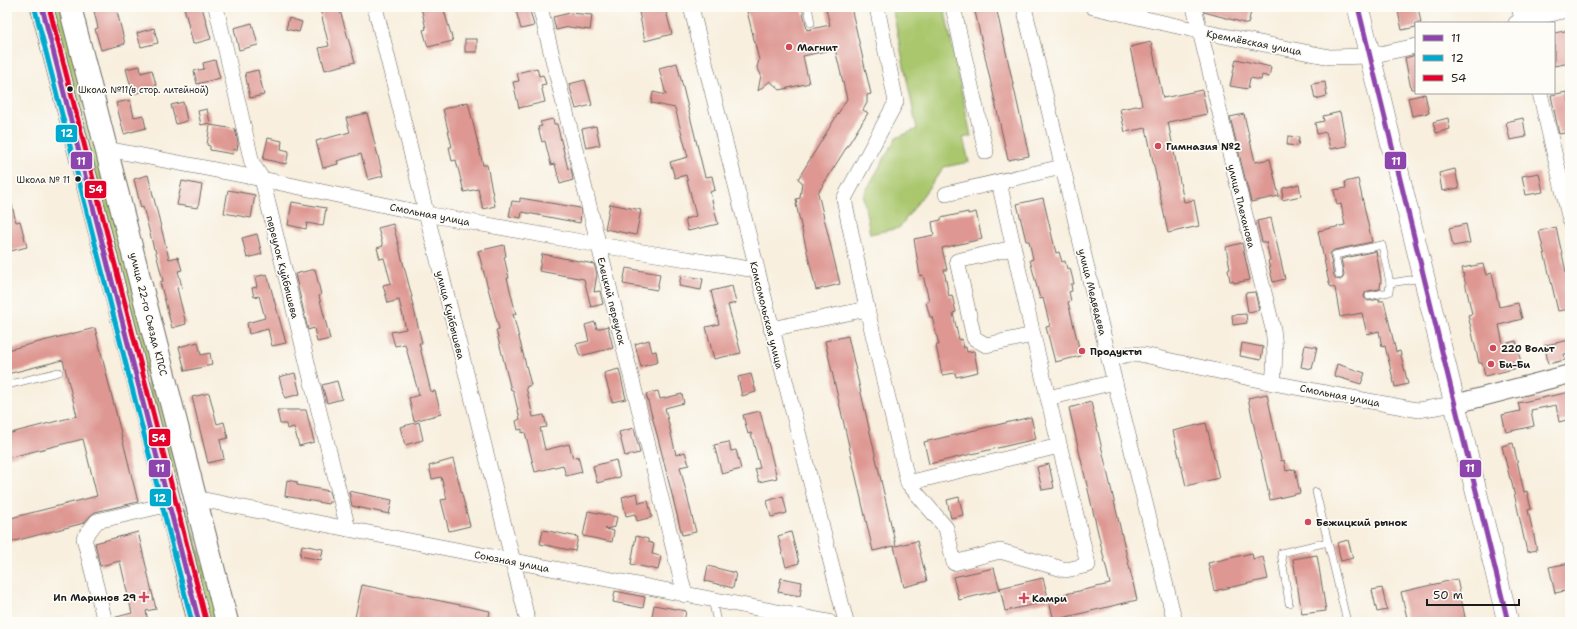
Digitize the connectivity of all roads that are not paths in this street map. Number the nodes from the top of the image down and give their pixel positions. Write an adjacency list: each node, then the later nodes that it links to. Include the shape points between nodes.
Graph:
1 (42, 7): 51 (main road)
2 (70, 7): 21 (main road, улица 22-го Съезда КПСС)
3 (216, 7): 24 (street, переулок Куйбышева, via 252,163)
4 (375, 7): 27 (street, улица Куйбышева)
5 (540, 7): 29 (street, Елецкий переулок)
6 (691, 7): 31 (street, Комсомольская улица)
7 (808, 7): 16 (lane)
8 (877, 7): 36 (street, via 896,102 844,199)
9 (953, 7): 22 (street)
10 (1024, 7): 23 (street, улица Медведева)
11 (1093, 7): 17 (street, Кремлёвская улица)
12 (1194, 7): 17 (street, улица Плеханова)
13 (1358, 7): 19 (main road)
14 (1570, 9): 15 (street)
15 (1520, 19)
16 (811, 23)
17 (1199, 31): 19 (street, Кремлёвская улица, via 1330,57); 43 (street, улица Плеханова, via 1273,329 1275,358)
18 (1415, 46): 19 (street, Кремлёвская улица)
19 (1370, 56): 33 (main road)
20 (1540, 94): 28 (street)
21 (107, 149): 24 (street, Смольная улица); 50 (main road, улица 22-го Съезда КПСС)
22 (986, 152)
23 (1062, 167): 25 (street); 39 (street, улица Медведева)
24 (262, 179): 27 (street, Смольная улица); 52 (street, переулок Куйбышева)
25 (999, 182): 26 (street); 30 (street)
26 (946, 194)
27 (426, 214): 29 (street, Смольная улица); 54 (street, улица Куйбышева)
28 (1570, 220)
29 (598, 245): 31 (street, Смольная улица); 55 (street, Елецкий переулок)
30 (1013, 248): 38 (street); 38 (street, via 957,261 974,338 986,345)
31 (756, 270): 37 (street, Комсомольская улица)
32 (1339, 275): 34 (lane, via 1335,254 1382,245)
33 (1424, 278): 34 (lane); 46 (main road)
34 (1390, 283): 35 (lane, via 1389,292)
35 (1369, 296)
36 (867, 309): 37 (street); 48 (street)
37 (771, 329): 65 (street, Комсомольская улица)
38 (1032, 335): 45 (street)
39 (1109, 358): 42 (street, улица Медведева); 43 (street, Смольная улица, via 1130,354 1144,356)
40 (59, 372): 44 (lane)
41 (1570, 374): 46 (street, Смольная улица)
42 (1115, 382): 45 (street); 66 (street, улица Медведева)
43 (1272, 382): 46 (street, Смольная улица, via 1418,410)
44 (7, 385)
45 (1048, 398): 47 (street)
46 (1455, 404): 68 (main road)
47 (1059, 446): 48 (street); 48 (street, via 1088,565 1066,570 1000,551 954,563 946,528)
48 (908, 483)
49 (1316, 492): 53 (lane)
50 (195, 498): 51 (main road); 52 (street, Союзная улица); 61 (main road, улица 22-го Съезда КПСС)
51 (170, 504): 59 (street, via 97,521 84,538); 60 (main road)
52 (348, 529): 54 (street, Союзная улица)
53 (1328, 542): 57 (lane, via 1281,553); 67 (lane)
54 (514, 561): 55 (street, Союзная улица); 62 (street, улица Куйбышева)
55 (685, 595): 56 (street, Союзная улица)
56 (712, 600): 58 (street, Союзная улица); 63 (lane)
57 (1288, 603)
58 (778, 617): 64 (street, Союзная улица)
59 (105, 622)
60 (199, 622)
61 (227, 622)
62 (528, 622)
63 (717, 622)
64 (828, 622)
65 (846, 622)
66 (1175, 622)
67 (1348, 622)
68 (1508, 622)

